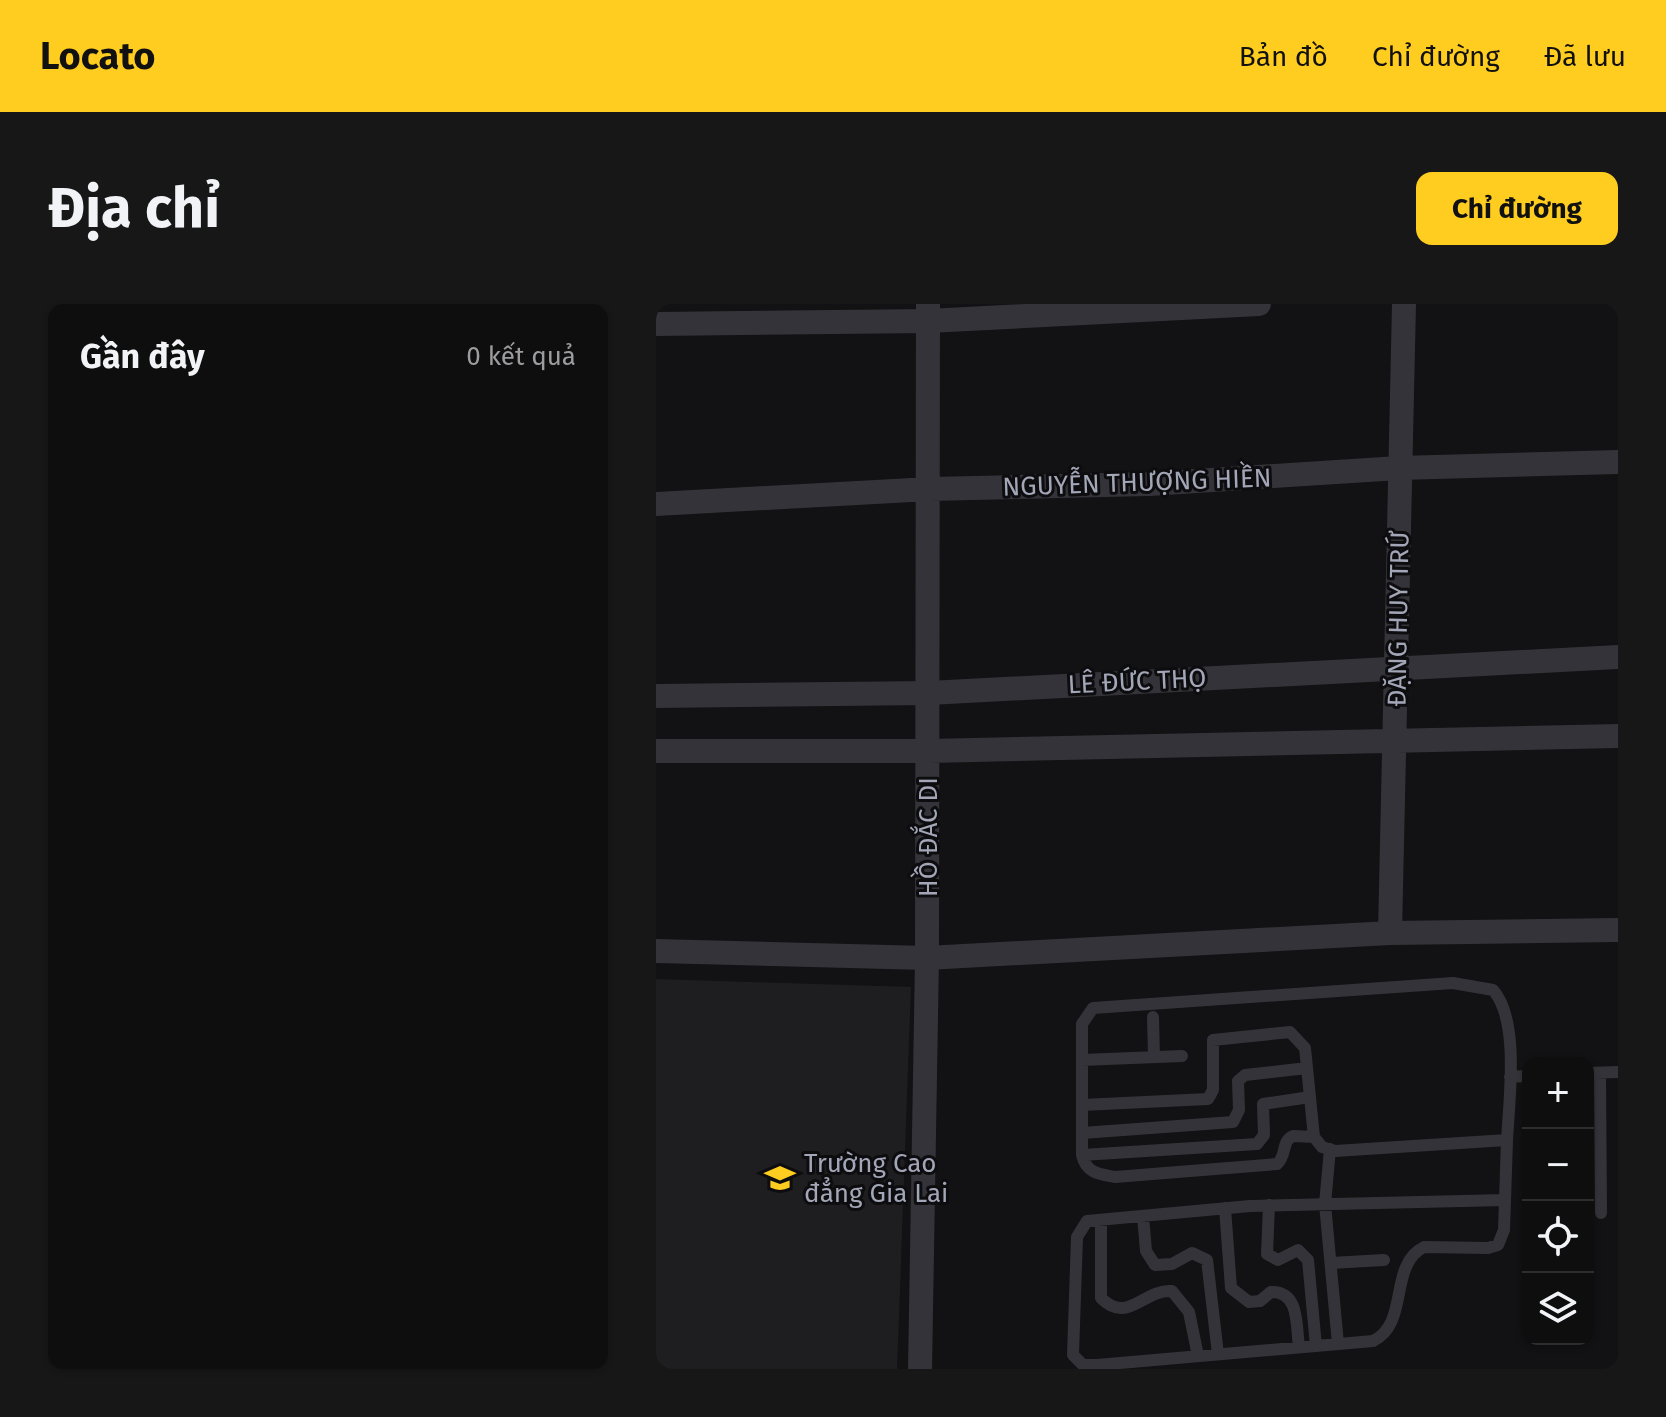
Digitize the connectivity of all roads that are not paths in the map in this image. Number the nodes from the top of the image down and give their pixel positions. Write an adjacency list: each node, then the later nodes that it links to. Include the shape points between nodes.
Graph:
1 (1259, 304): 3 (street)
2 (1404, 304): 6 (street, ĐẶNG HUY TRỨ)
3 (928, 312): 4 (street); 7 (street, HỒ ĐẮC DI)
4 (656, 324)
5 (1618, 462): 6 (street, NGUYỄN THƯỢNG HIỀN)
6 (1399, 468): 7 (street, NGUYỄN THƯỢNG HIỀN, via 1220,481); 10 (street, ĐẶNG HUY TRỨ)
7 (930, 489): 8 (street, NGUYỄN THƯỢNG HIỀN); 11 (street, HỒ ĐẮC DI)
8 (656, 504)
9 (1618, 657): 10 (street, LÊ ĐỨC THỌ)
10 (1398, 667): 11 (street, LÊ ĐỨC THỌ); 14 (street, ĐẶNG HUY TRỨ)
11 (929, 693): 12 (street, LÊ ĐỨC THỌ); 16 (street, HỒ ĐẮC DI)
12 (656, 696)
13 (1618, 736): 14 (street)
14 (1396, 740): 16 (street); 18 (street, ĐẶNG HUY TRỨ)
15 (656, 751): 16 (street)
16 (929, 751): 20 (street, HỒ ĐẮC DI)
17 (1618, 930): 18 (street)
18 (1390, 933): 20 (street)
19 (656, 951): 20 (street)
20 (927, 958): 51 (street, HỒ ĐẮC DI)
21 (1153, 1017): 23 (lane)
22 (1182, 1056): 23 (lane)
23 (1154, 1057): 24 (lane)
24 (1082, 1060): 29 (lane, via 1082,1024 1093,1008 1453,983 1485,986 1501,999); 31 (lane)
25 (1307, 1068): 30 (lane); 31 (lane, via 1305,1048 1294,1034 1220,1037 1211,1042 1213,1090 1208,1099); 32 (lane, via 1245,1075 1238,1081 1239,1110 1233,1122)
26 (1618, 1072): 27 (lane)
27 (1594, 1073): 41 (lane)
28 (1522, 1076): 29 (lane)
29 (1510, 1077): 34 (lane)
30 (1310, 1097): 33 (lane); 36 (lane, via 1263,1104 1264,1135 1257,1144)
31 (1082, 1105): 32 (lane)
32 (1082, 1133): 36 (lane)
33 (1314, 1137): 35 (lane); 36 (lane, via 1289,1137 1277,1164 1187,1172 1115,1177 1098,1174 1085,1165)
34 (1507, 1140): 35 (lane); 37 (lane)
35 (1330, 1149): 38 (lane)
36 (1082, 1155)
37 (1505, 1200): 38 (lane); 46 (lane, via 1498,1245 1416,1251 1383,1336)
38 (1325, 1204): 39 (lane); 45 (lane)
39 (1269, 1205): 40 (lane); 47 (lane, via 1267,1254 1278,1260 1298,1250 1308,1260)
40 (1225, 1208): 42 (lane); 48 (lane, via 1231,1288 1249,1302 1271,1292 1284,1294 1294,1304)
41 (1601, 1213)
42 (1143, 1216): 43 (lane); 49 (lane, via 1146,1251 1155,1265 1172,1264 1192,1253 1207,1260)
43 (1101, 1220): 50 (lane, via 1101,1298 1124,1310 1162,1290 1172,1291 1189,1312); 50 (lane, via 1087,1221 1077,1237 1073,1355 1083,1365)
44 (1384, 1260): 45 (lane)
45 (1331, 1263): 46 (lane)
46 (1338, 1344): 47 (lane)
47 (1316, 1346): 48 (lane)
48 (1299, 1347): 49 (lane)
49 (1218, 1354): 50 (lane)
50 (1198, 1356)
51 (920, 1369)

